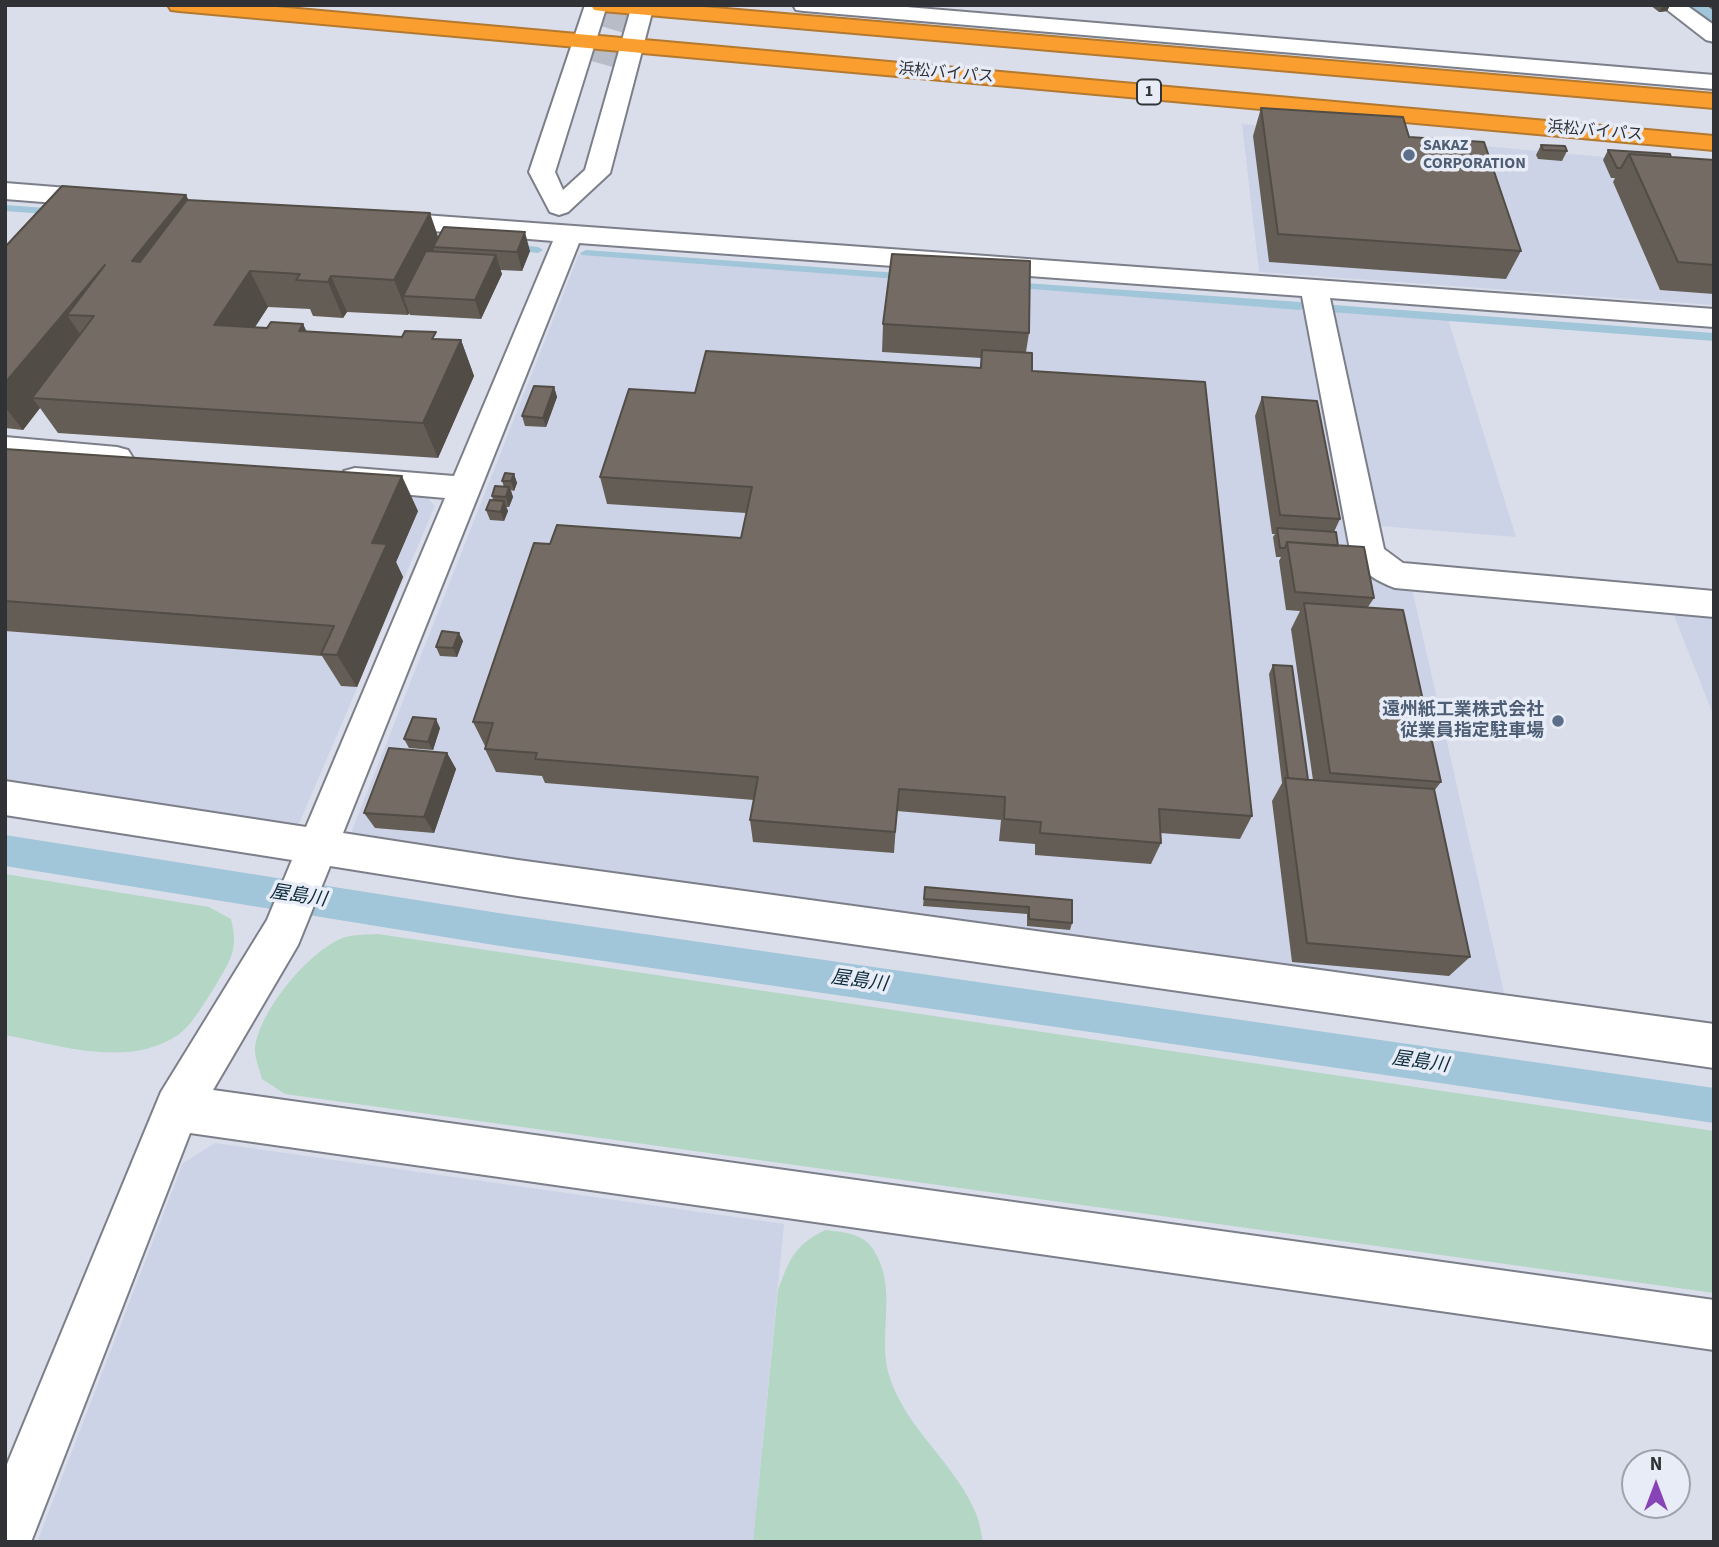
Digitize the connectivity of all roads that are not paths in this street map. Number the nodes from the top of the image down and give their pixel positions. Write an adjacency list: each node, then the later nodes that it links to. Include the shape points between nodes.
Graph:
1 (179, 5): 5 (highway, 浜松バイパス / 1)
2 (377, 5): 5 (highway)
3 (804, 5): 6 (street)
4 (1672, 5): 8 (street)
5 (593, 19): 7 (highway, 浜松バイパス / 1); 7 (highway, 浜松バイパス / 1); 16 (street, via 542,172)
6 (862, 20): 7 (highway, 浜松バイパス / 1); 9 (street); 10 (highway, 浜松バイパス / 1)
7 (638, 23): 11 (highway, 浜松バイパス / 1, via 1233,100); 16 (street, via 597,173)
8 (1714, 35)
9 (1714, 82)
10 (1714, 101)
11 (1714, 143)
12 (573, 160): 16 (street)
13 (5, 191): 14 (street)
14 (128, 200)
15 (360, 218): 16 (street)
16 (560, 225): 17 (street); 22 (street)
17 (1314, 289): 18 (street); 23 (street, via 1368,555 1395,575)
18 (1714, 318)
19 (5, 448): 20 (street)
20 (144, 460)
21 (325, 476): 22 (street)
22 (465, 488): 25 (street)
23 (1714, 604)
24 (5, 798): 25 (street)
25 (314, 855): 26 (street, via 518,878); 27 (street, via 283,931)
26 (1714, 1046)
27 (177, 1108): 28 (street); 29 (street)
28 (1714, 1325)
29 (5, 1537)

